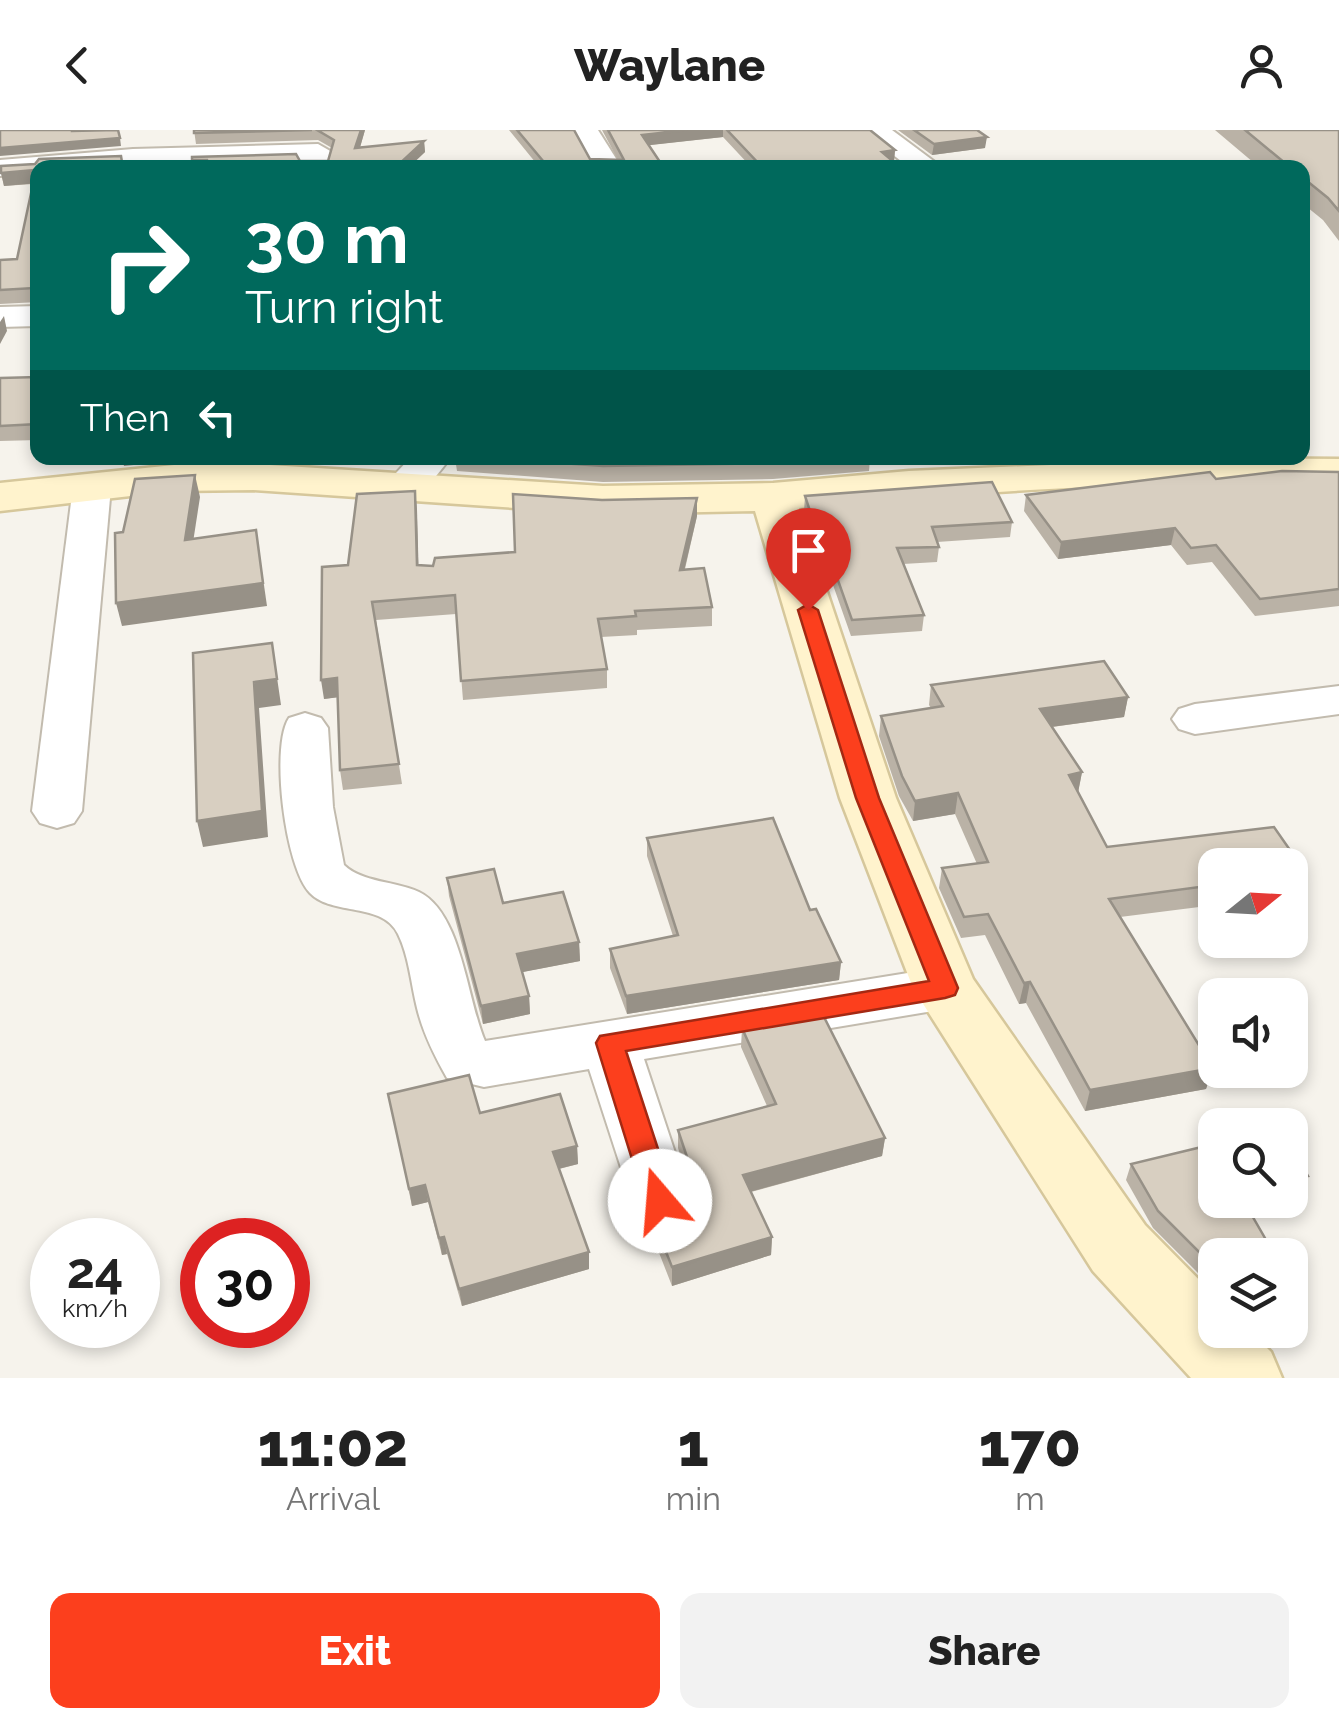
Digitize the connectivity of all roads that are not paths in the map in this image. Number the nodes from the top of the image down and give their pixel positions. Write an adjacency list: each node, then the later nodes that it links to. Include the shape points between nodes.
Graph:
1 (586, 130): 6 (street)
2 (874, 130): 7 (street)
3 (160, 143): 4 (street); 5 (street, via 318,152)
4 (1, 153)
5 (316, 160)
6 (603, 160)
7 (917, 160)
8 (30, 316): 9 (street)
9 (0, 318)
10 (252, 467): 13 (main road); 14 (main road)
11 (1113, 467): 12 (main road); 15 (main road)
12 (1339, 472)
13 (416, 473): 15 (main road, via 603,500)
14 (92, 487): 16 (main road); 20 (street)
15 (773, 496): 21 (main road, via 868,798)
16 (0, 497)
17 (1339, 700): 18 (street)
18 (1196, 720)
19 (305, 728): 22 (street, via 311,850 326,880 416,916 454,1044 467,1062)
20 (57, 810)
21 (945, 988): 22 (street); 24 (main road, via 1119,1248)
22 (610, 1043): 23 (street)
23 (660, 1201)
24 (1243, 1378)

